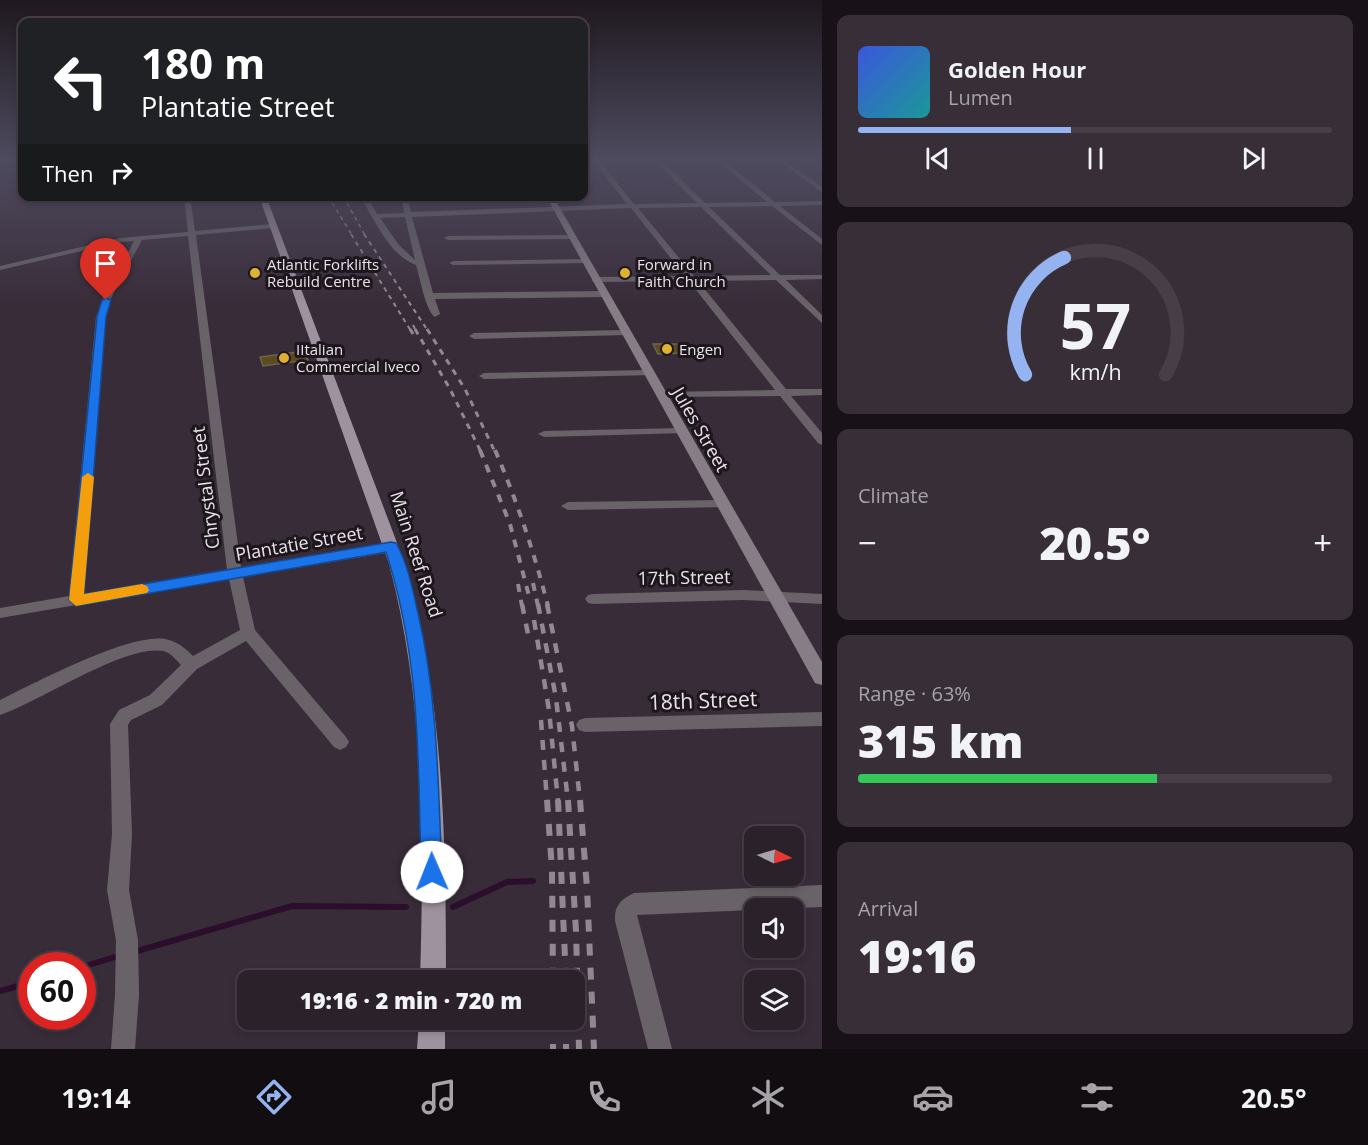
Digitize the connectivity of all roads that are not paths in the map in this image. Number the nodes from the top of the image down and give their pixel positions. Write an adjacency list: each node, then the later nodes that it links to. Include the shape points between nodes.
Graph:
1 (189, 208): 13 (street, Chrystal Street)
2 (266, 208): 12 (main road, Main Reef Road)
3 (371, 208): 11 (street)
4 (408, 208): 10 (street)
5 (583, 208): 9 (street)
6 (634, 208): 24 (street)
7 (706, 208): 22 (street)
8 (779, 208): 17 (street)
9 (556, 209): 10 (street); 14 (main road, Jules Street)
10 (409, 213): 11 (street); 20 (street)
11 (376, 216): 20 (street, via 408,260)
12 (273, 226): 13 (street); 42 (main road, Main Reef Road)
13 (192, 233): 15 (street); 43 (street, Chrystal Street)
14 (572, 237): 16 (street); 18 (main road, Jules Street)
15 (139, 238): 21 (street); 47 (street, via 101,317)
16 (448, 238)
17 (822, 243)
18 (585, 261): 19 (street); 25 (main road, Jules Street)
19 (453, 263)
20 (420, 264): 27 (street)
21 (0, 268)
22 (777, 277): 23 (street); 24 (street); 29 (street)
23 (822, 277)
24 (692, 278): 25 (street); 35 (street)
25 (596, 280): 26 (main road, Jules Street)
26 (603, 294): 27 (street); 30 (main road, Jules Street)
27 (428, 296): 28 (street)
28 (435, 314)
29 (822, 320)
30 (625, 333): 31 (street); 32 (main road, Jules Street)
31 (474, 336)
32 (649, 373): 33 (street); 36 (main road, Jules Street)
33 (484, 376)
34 (822, 392): 35 (street)
35 (783, 393): 36 (street); 39 (street)
36 (661, 395): 37 (main road, Jules Street)
37 (681, 431): 38 (street); 40 (main road, Jules Street)
38 (544, 434)
39 (822, 441)
40 (723, 504): 41 (street); 45 (main road, Jules Street)
41 (568, 506)
42 (391, 547): 43 (street, Plantatie Street); 57 (main road, Main Reef Road, via 414,625 426,706)
43 (235, 574): 47 (street, Plantatie Street); 49 (street, Chrystal Street)
44 (592, 598): 45 (street, 17th Street)
45 (776, 598): 46 (street, 17th Street); 51 (main road, Jules Street)
46 (822, 599)
47 (76, 600): 48 (street, Plantatie Street)
48 (0, 613)
49 (248, 632): 50 (street); 55 (street, Chrystal Street)
50 (191, 664): 52 (street, via 166,645 143,647 77,671); 59 (street, via 156,700 125,715 118,730 122,834 118,890 127,940)
51 (822, 678)
52 (0, 708)
53 (822, 719): 54 (street, 18th Street)
54 (585, 725)
55 (340, 742)
56 (822, 896): 61 (street, via 628,907 625,912)
57 (433, 970)
58 (432, 1030): 60 (main road)
59 (123, 1049)
60 (431, 1049)
61 (660, 1049)

